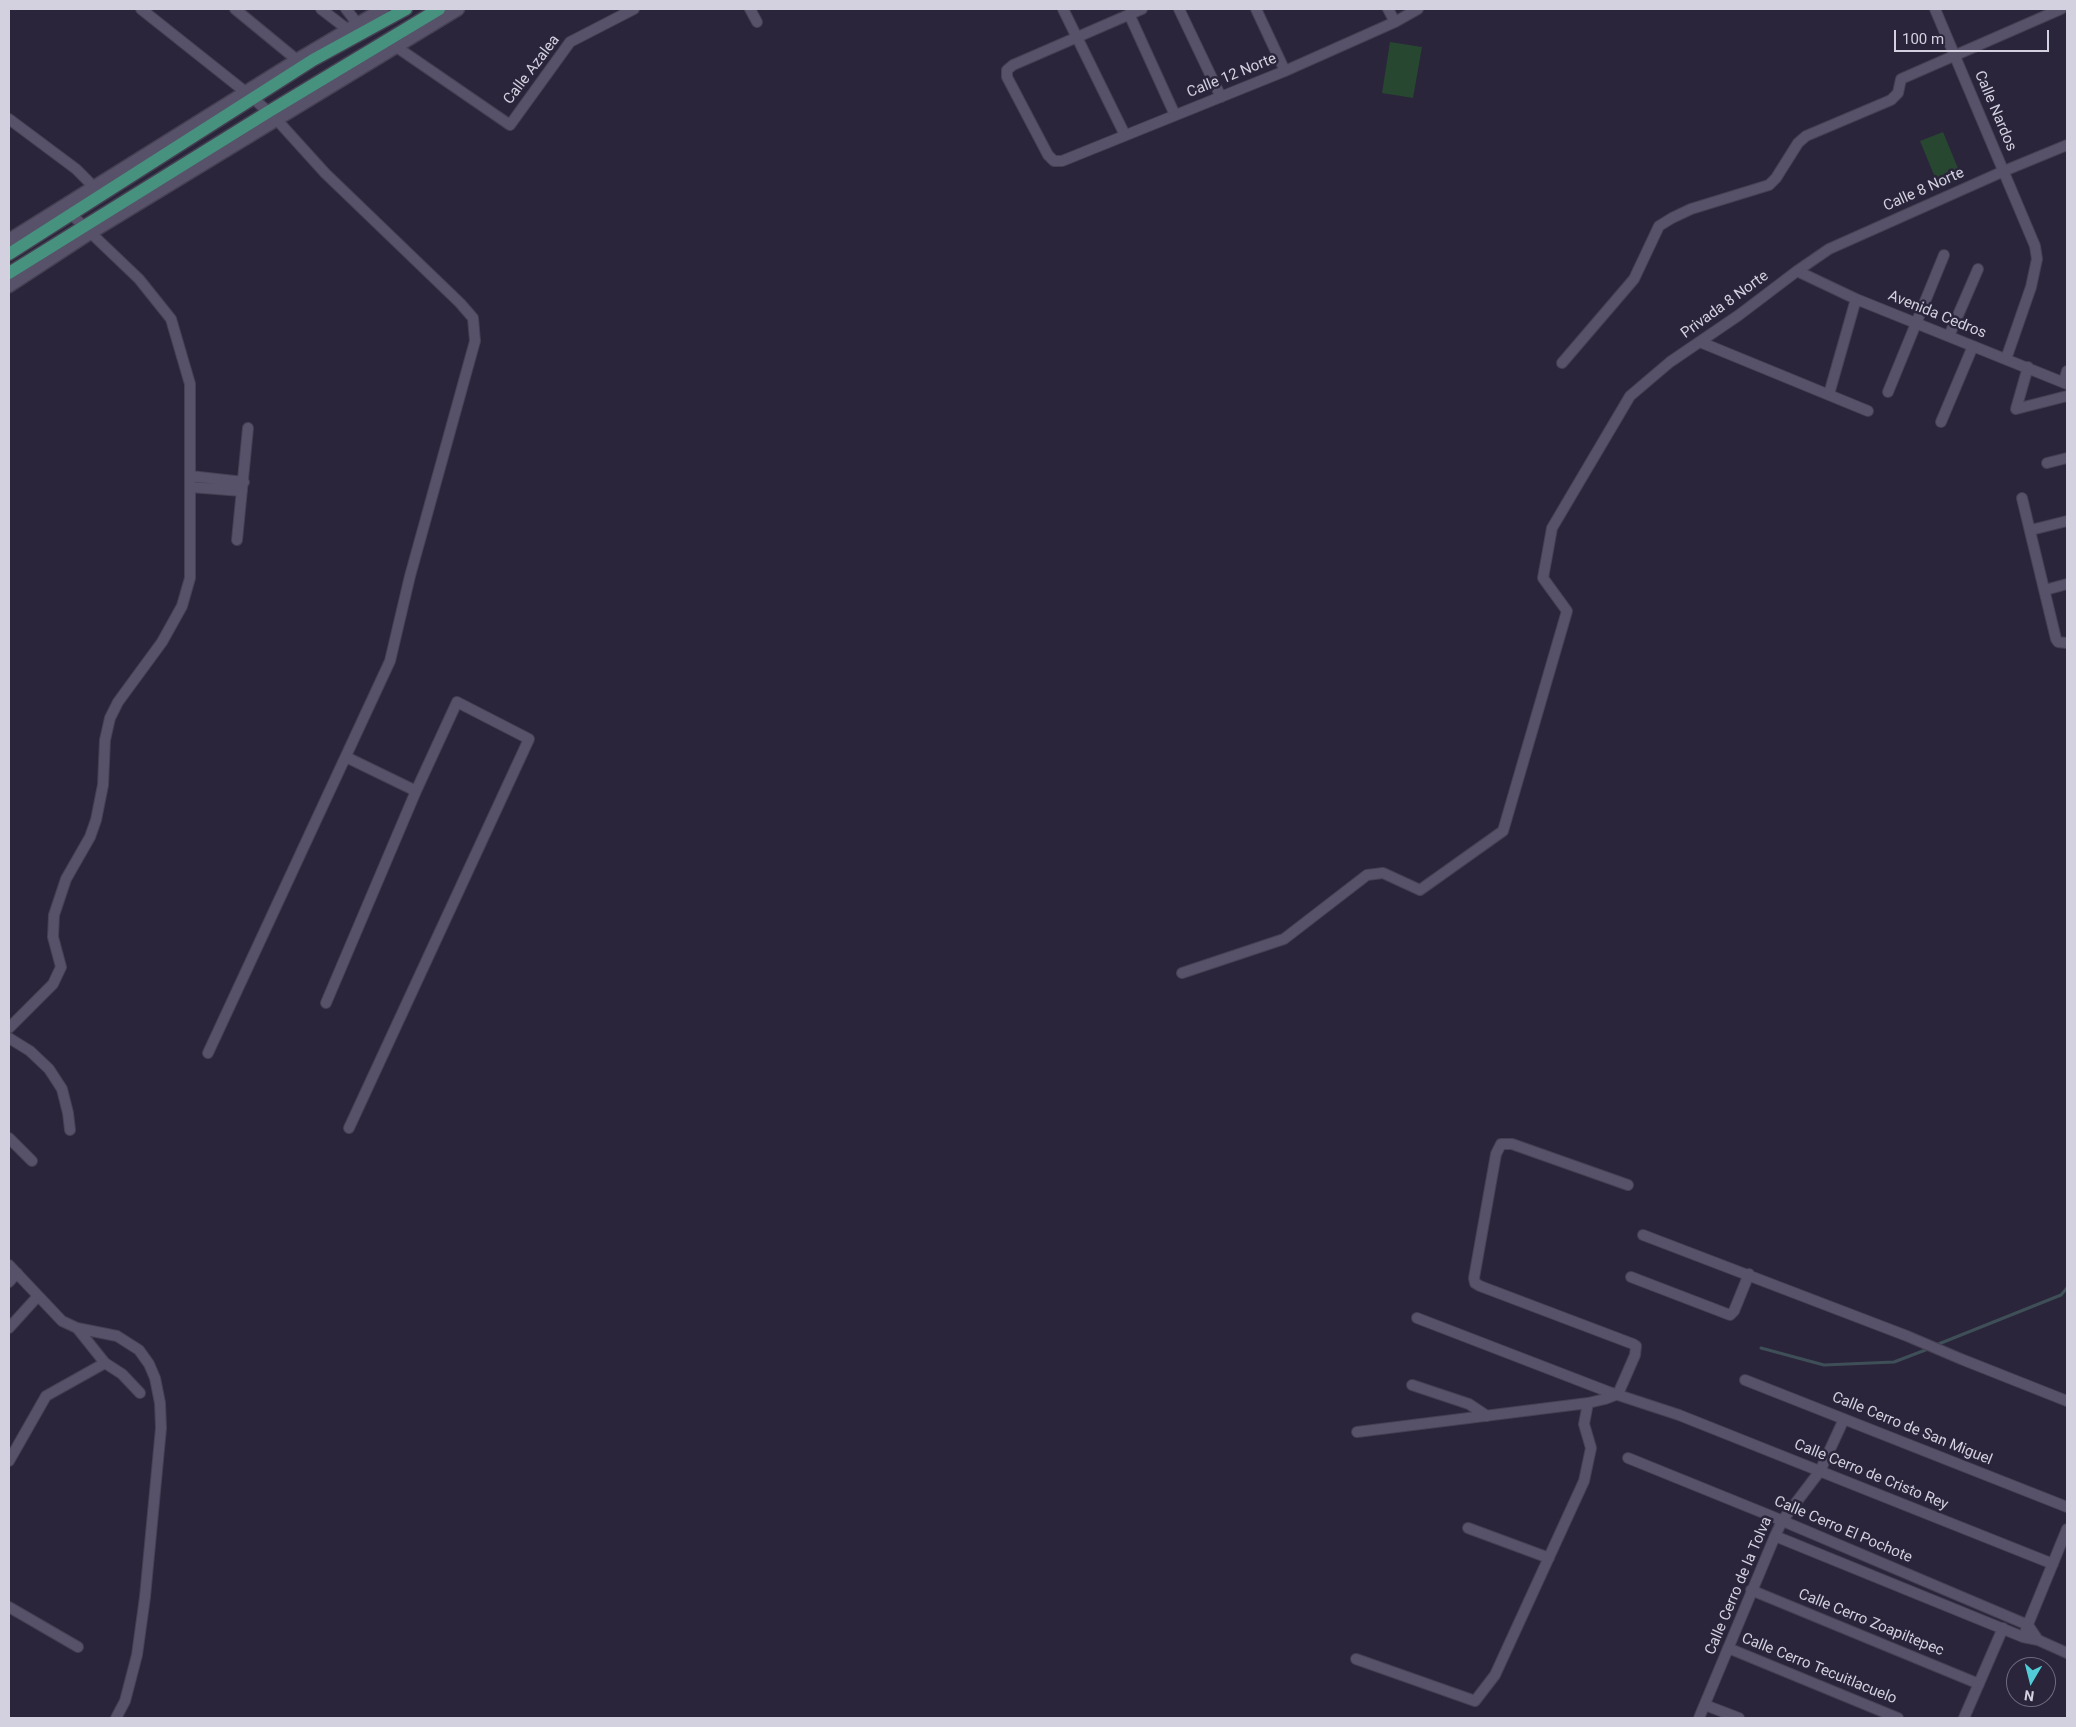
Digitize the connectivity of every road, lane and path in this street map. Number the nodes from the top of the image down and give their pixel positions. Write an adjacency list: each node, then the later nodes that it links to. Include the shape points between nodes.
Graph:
1 (140, 9): 28 (street)
2 (235, 9): 26 (street)
3 (321, 9): 22 (street)
4 (346, 9): 22 (street)
5 (383, 9): 22 (street)
6 (406, 9): 28 (main road)
7 (438, 9): 31 (main road)
8 (458, 9): 24 (street)
9 (634, 9): 24 (street, Calle Azalea, via 570,42 510,125)
10 (750, 9): 20 (street)
11 (1063, 9): 23 (street)
12 (1142, 9): 19 (street)
13 (1179, 9): 29 (street)
14 (1256, 9): 27 (street)
15 (1388, 9): 21 (street)
16 (1418, 9): 21 (street, Calle 12 Norte)
17 (1935, 9): 25 (street, Calle Nardos)
18 (2061, 9): 25 (street)
19 (1129, 14): 23 (street); 30 (street)
20 (757, 22)
21 (1395, 22): 27 (street, Calle 12 Norte)
22 (352, 26): 26 (street)
23 (1077, 37): 33 (street); 33 (street, Calle 12 Norte, via 1012,65 1007,70 1007,77 1054,161 1062,161)
24 (395, 46): 31 (street)
25 (1955, 54): 35 (street, Calle Nardos); 52 (street, via 1901,79 1898,93 1890,100 1806,136 1769,185 1691,209 1660,226 1634,279)
26 (297, 60): 28 (street)
27 (1285, 71): 29 (street, Calle 12 Norte)
28 (249, 96): 31 (street); 36 (street); 37 (main road)
29 (1221, 97): 30 (street, Calle 12 Norte)
30 (1175, 115): 33 (street, Calle 12 Norte)
31 (272, 116): 38 (main road); 72 (street, via 325,173 473,318 475,341 390,661)
32 (9, 119): 36 (street, via 76,168)
33 (1125, 135)
34 (2067, 146): 35 (street, Calle 8 Norte)
35 (2004, 171): 43 (street, Calle 8 Norte, via 1829,249); 51 (street, Calle Nardos, via 2035,246 2037,259 2031,287)
36 (93, 186): 39 (street)
37 (72, 214): 38 (street); 40 (main road)
38 (87, 229): 44 (main road); 45 (street); 63 (street, via 139,279 171,319 190,384)
39 (9, 240)
40 (9, 254)
41 (1944, 255): 47 (street)
42 (1978, 269): 48 (street)
43 (1796, 271): 46 (street, Avenida Cedros); 49 (street, Privada 8 Norte)
44 (9, 273)
45 (9, 286)
46 (1856, 299): 47 (street, Avenida Cedros); 56 (street)
47 (1915, 323): 48 (street, Avenida Cedros); 55 (street)
48 (1949, 336): 50 (street, Avenida Cedros)
49 (1700, 342): 56 (street); 74 (street, Privada 8 Norte, via 1630,396 1552,528 1542,578 1567,611 1503,831 1420,890 1383,873 1367,876 1284,939)
50 (1973, 346): 51 (street, Avenida Cedros); 59 (street)
51 (2006, 359): 53 (street, Avenida Cedros)
52 (1562, 363)
53 (2028, 367): 54 (street, Avenida Cedros); 57 (street, via 2016,409)
54 (2066, 379)
55 (1888, 392)
56 (1829, 394): 58 (street)
57 (2067, 396)
58 (1868, 411)
59 (1941, 422)
60 (248, 428): 64 (street)
61 (2067, 458): 62 (street)
62 (2047, 463)
63 (190, 481): 64 (street); 76 (street, via 190,578 182,606 162,642 110,718 96,820 90,838 66,879 54,915 53,937 61,967 53,984)
64 (243, 487): 68 (street)
65 (2022, 498): 67 (street)
66 (2067, 521): 67 (street)
67 (2031, 530): 70 (street)
68 (237, 540)
69 (2067, 584): 70 (street)
70 (2045, 590): 71 (street)
71 (2062, 643)
72 (346, 757): 73 (street); 78 (street)
73 (416, 791): 75 (street); 79 (street, via 457,702 529,739)
74 (1182, 973)
75 (326, 1003)
76 (9, 1028)
77 (9, 1038): 80 (street, via 30,1051 49,1069 62,1089)
78 (208, 1053)
79 (349, 1128)
80 (70, 1130)
81 (9, 1138): 82 (street)
82 (32, 1161)
83 (1628, 1185): 97 (street, via 1512,1144 1501,1144 1496,1154 1474,1278 1480,1286 1636,1346)
84 (1643, 1235): 86 (street)
85 (13, 1269): 88 (street); 89 (street)
86 (1749, 1274): 87 (street, via 1730,1315); 98 (street)
87 (1631, 1277)
88 (9, 1282)
89 (38, 1296): 91 (street); 92 (street, via 62,1321)
90 (1417, 1318): 97 (street, Calle Cerro de Cristo Rey)
91 (9, 1328)
92 (77, 1328): 93 (street); 125 (street, via 117,1336 139,1350 150,1364 160,1403 161,1428 146,1597 137,1655 125,1701)
93 (105, 1363): 96 (street, via 122,1374); 104 (street, via 46,1396)
94 (1745, 1380): 101 (street, Calle Cerro de San Miguel)
95 (1412, 1385): 100 (street, via 1469,1404)
96 (140, 1393)
97 (1618, 1394): 99 (street); 105 (street, Calle Cerro de Cristo Rey)
98 (2067, 1401)
99 (1588, 1403): 100 (street); 111 (street, via 1584,1424 1591,1448 1584,1481)
100 (1487, 1416): 102 (street)
101 (1844, 1419): 105 (street, Calle Cerro de la Tolva); 106 (street, Calle Cerro de San Miguel)
102 (1357, 1432)
103 (1628, 1458): 107 (street, Calle Cerro El Pochote)
104 (9, 1461)
105 (1820, 1471): 107 (street, Calle Cerro de la Tolva); 112 (street, Calle Cerro de Cristo Rey)
106 (2067, 1507)
107 (1782, 1521): 110 (street, Calle Cerro de la Tolva); 115 (street, Calle Cerro El Pochote)
108 (1468, 1528): 111 (street)
109 (2067, 1529): 112 (street)
110 (1775, 1536): 113 (street, Calle Cerro de la Tolva); 116 (street, Calle Cerro El Pochote)
111 (1549, 1558): 122 (street, via 1495,1675 1476,1701)
112 (2052, 1564): 115 (street)
113 (1751, 1590): 120 (street, Calle Cerro de la Tolva); 123 (street, Calle Cerro Zoapiltepec)
114 (9, 1607): 119 (street)
115 (2028, 1625): 117 (street); 118 (street)
116 (2003, 1628): 117 (street, Calle Cerro El Pochote); 123 (street)
117 (2023, 1637): 118 (street, Calle Cerro El Pochote)
118 (2038, 1640): 121 (street, Calle Cerro El Pochote)
119 (78, 1647)
120 (1728, 1648): 124 (street, Calle Cerro de la Tolva); 128 (street, Calle Cerro Tecuitlacuelo)
121 (2067, 1653)
122 (1356, 1658)
123 (1979, 1684): 129 (street)
124 (1705, 1705): 126 (street, Calle Cerro de la Tolva); 127 (street)
125 (116, 1718)
126 (1700, 1718)
127 (1739, 1718)
128 (1898, 1718)
129 (1964, 1718)

